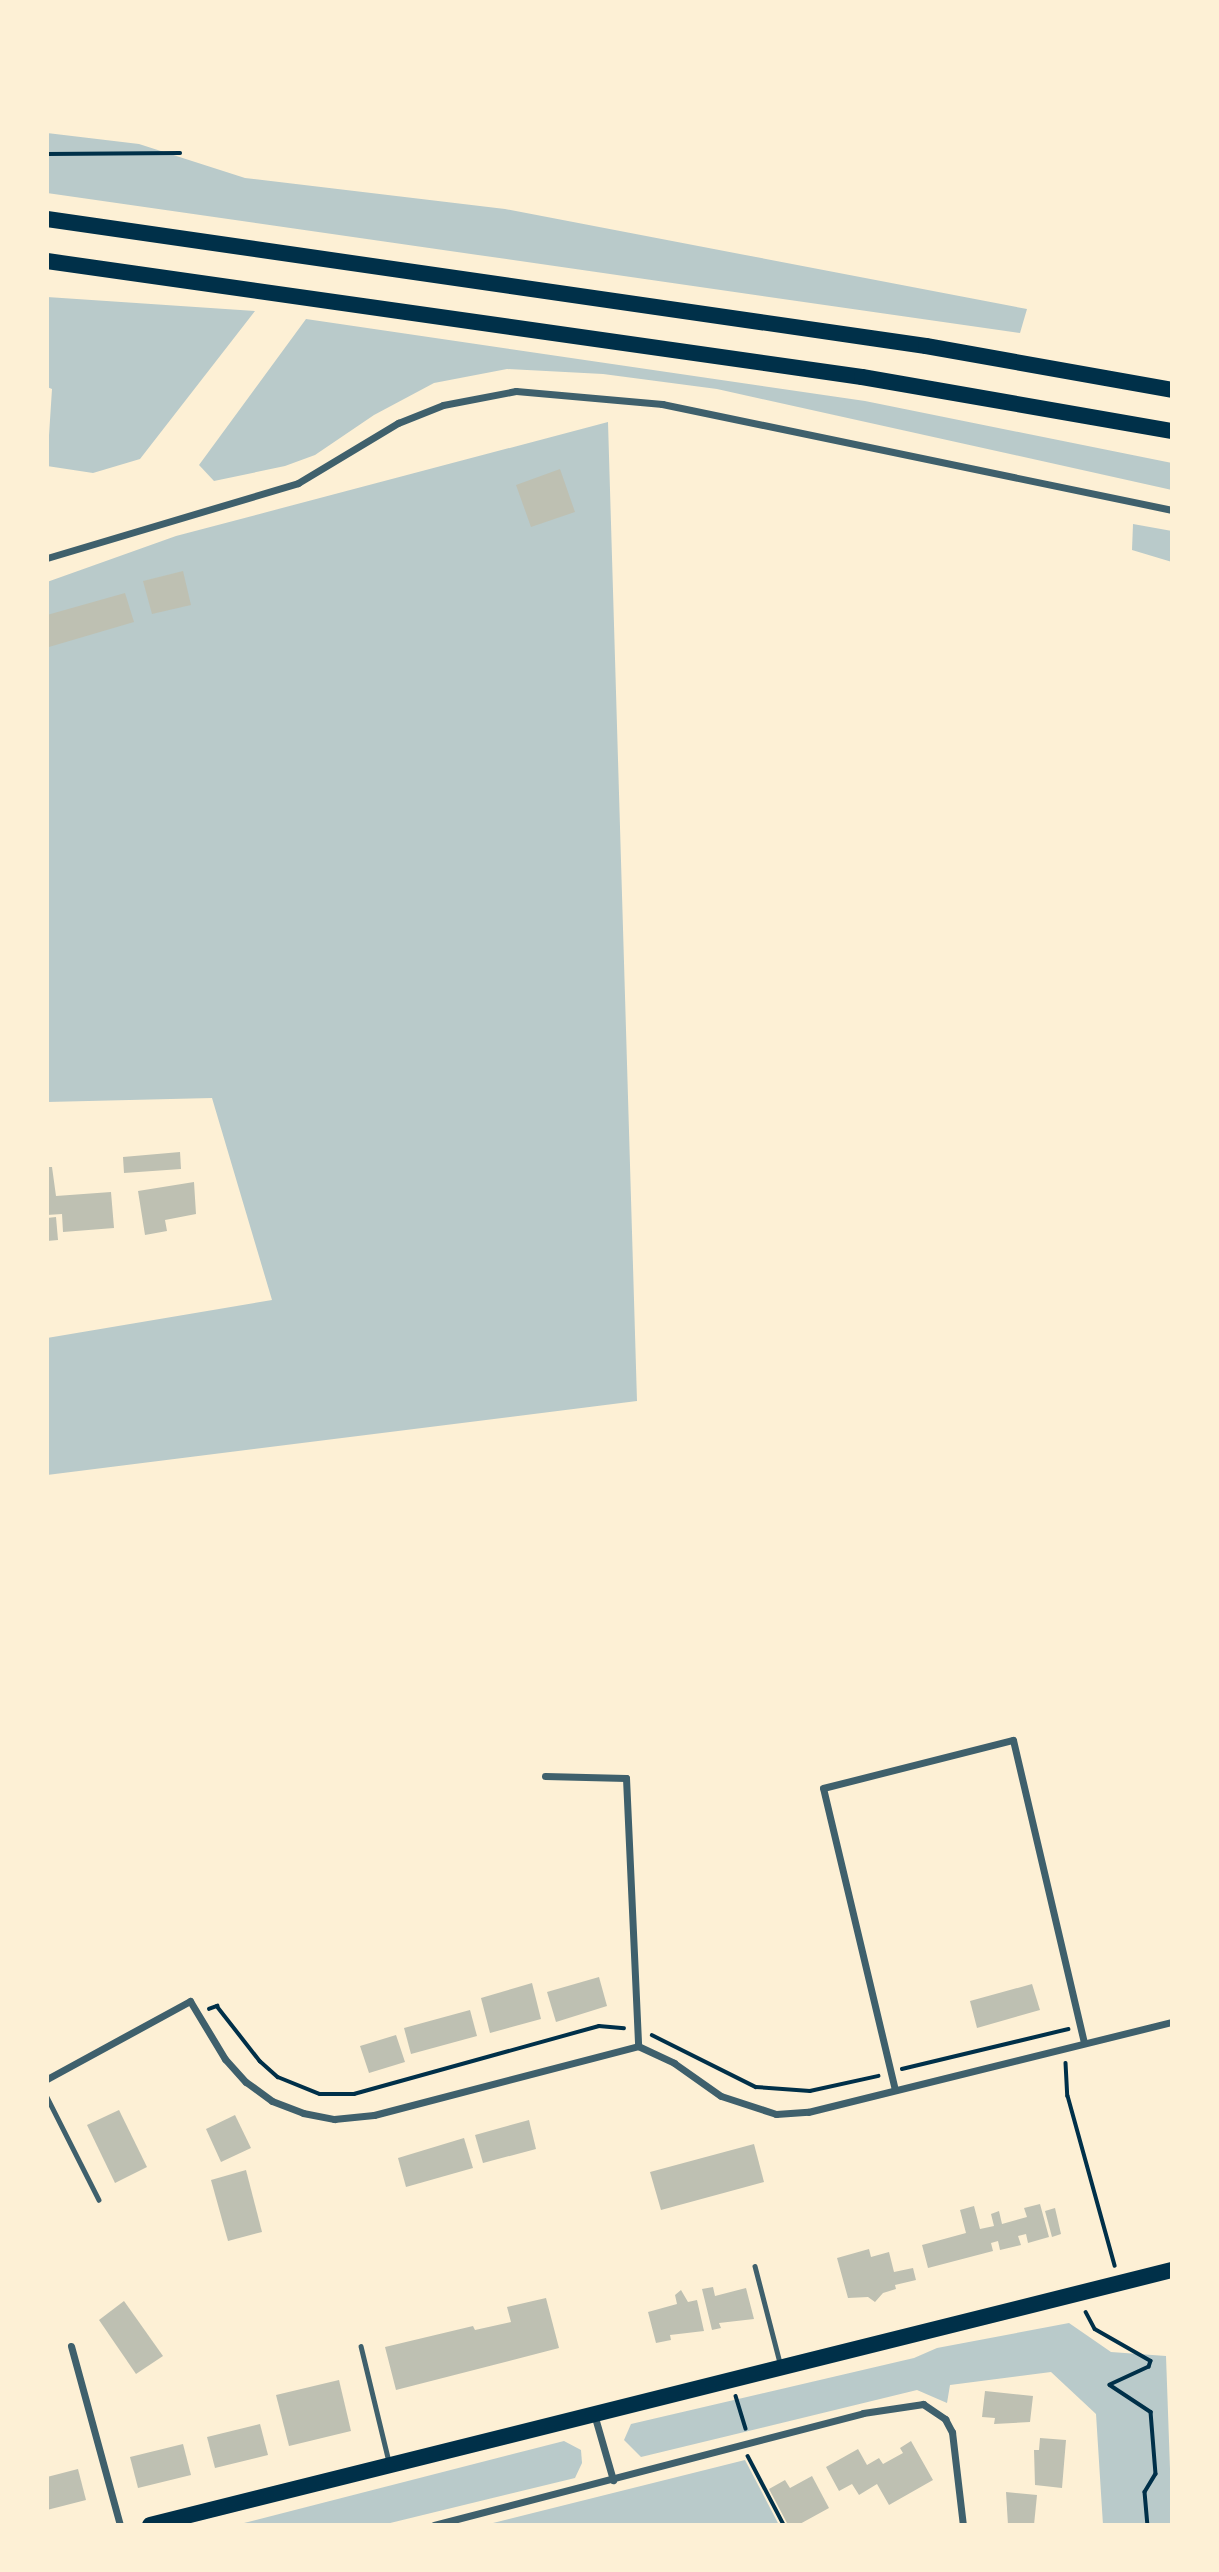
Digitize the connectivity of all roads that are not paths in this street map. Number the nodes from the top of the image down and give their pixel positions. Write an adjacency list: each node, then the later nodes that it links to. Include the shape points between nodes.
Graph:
1 (47, 219): 3 (main road, via 774,323)
2 (47, 261): 4 (main road, via 823,371)
3 (1172, 390)
4 (1172, 431)
5 (1172, 510): 6 (street, via 662,404 516,391 443,405 398,423 298,483)
6 (47, 558)
7 (545, 1776): 10 (street, via 626,1778)
8 (1172, 2022): 9 (street)
9 (1084, 2042): 12 (street); 12 (street, via 1013,1740 837,1784 823,1788)
10 (639, 2046): 11 (street, via 374,2115 334,2119 272,2101 246,2082 225,2059 190,2001); 12 (street, via 674,2063 721,2096 776,2114 808,2112)
11 (47, 2079)
12 (895, 2090)
13 (47, 2097): 14 (lane)
14 (99, 2200)
15 (755, 2266): 19 (lane)
16 (1172, 2270): 19 (main road)
17 (71, 2346): 23 (street)
18 (361, 2346): 21 (lane)
19 (780, 2364): 20 (main road)
20 (594, 2411): 21 (main road); 22 (street)
21 (389, 2463): 24 (main road)
22 (613, 2480): 25 (street); 26 (street, via 863,2413 923,2404 936,2411 952,2432)
23 (120, 2525)
24 (150, 2525)
25 (434, 2525)
26 (963, 2525)

